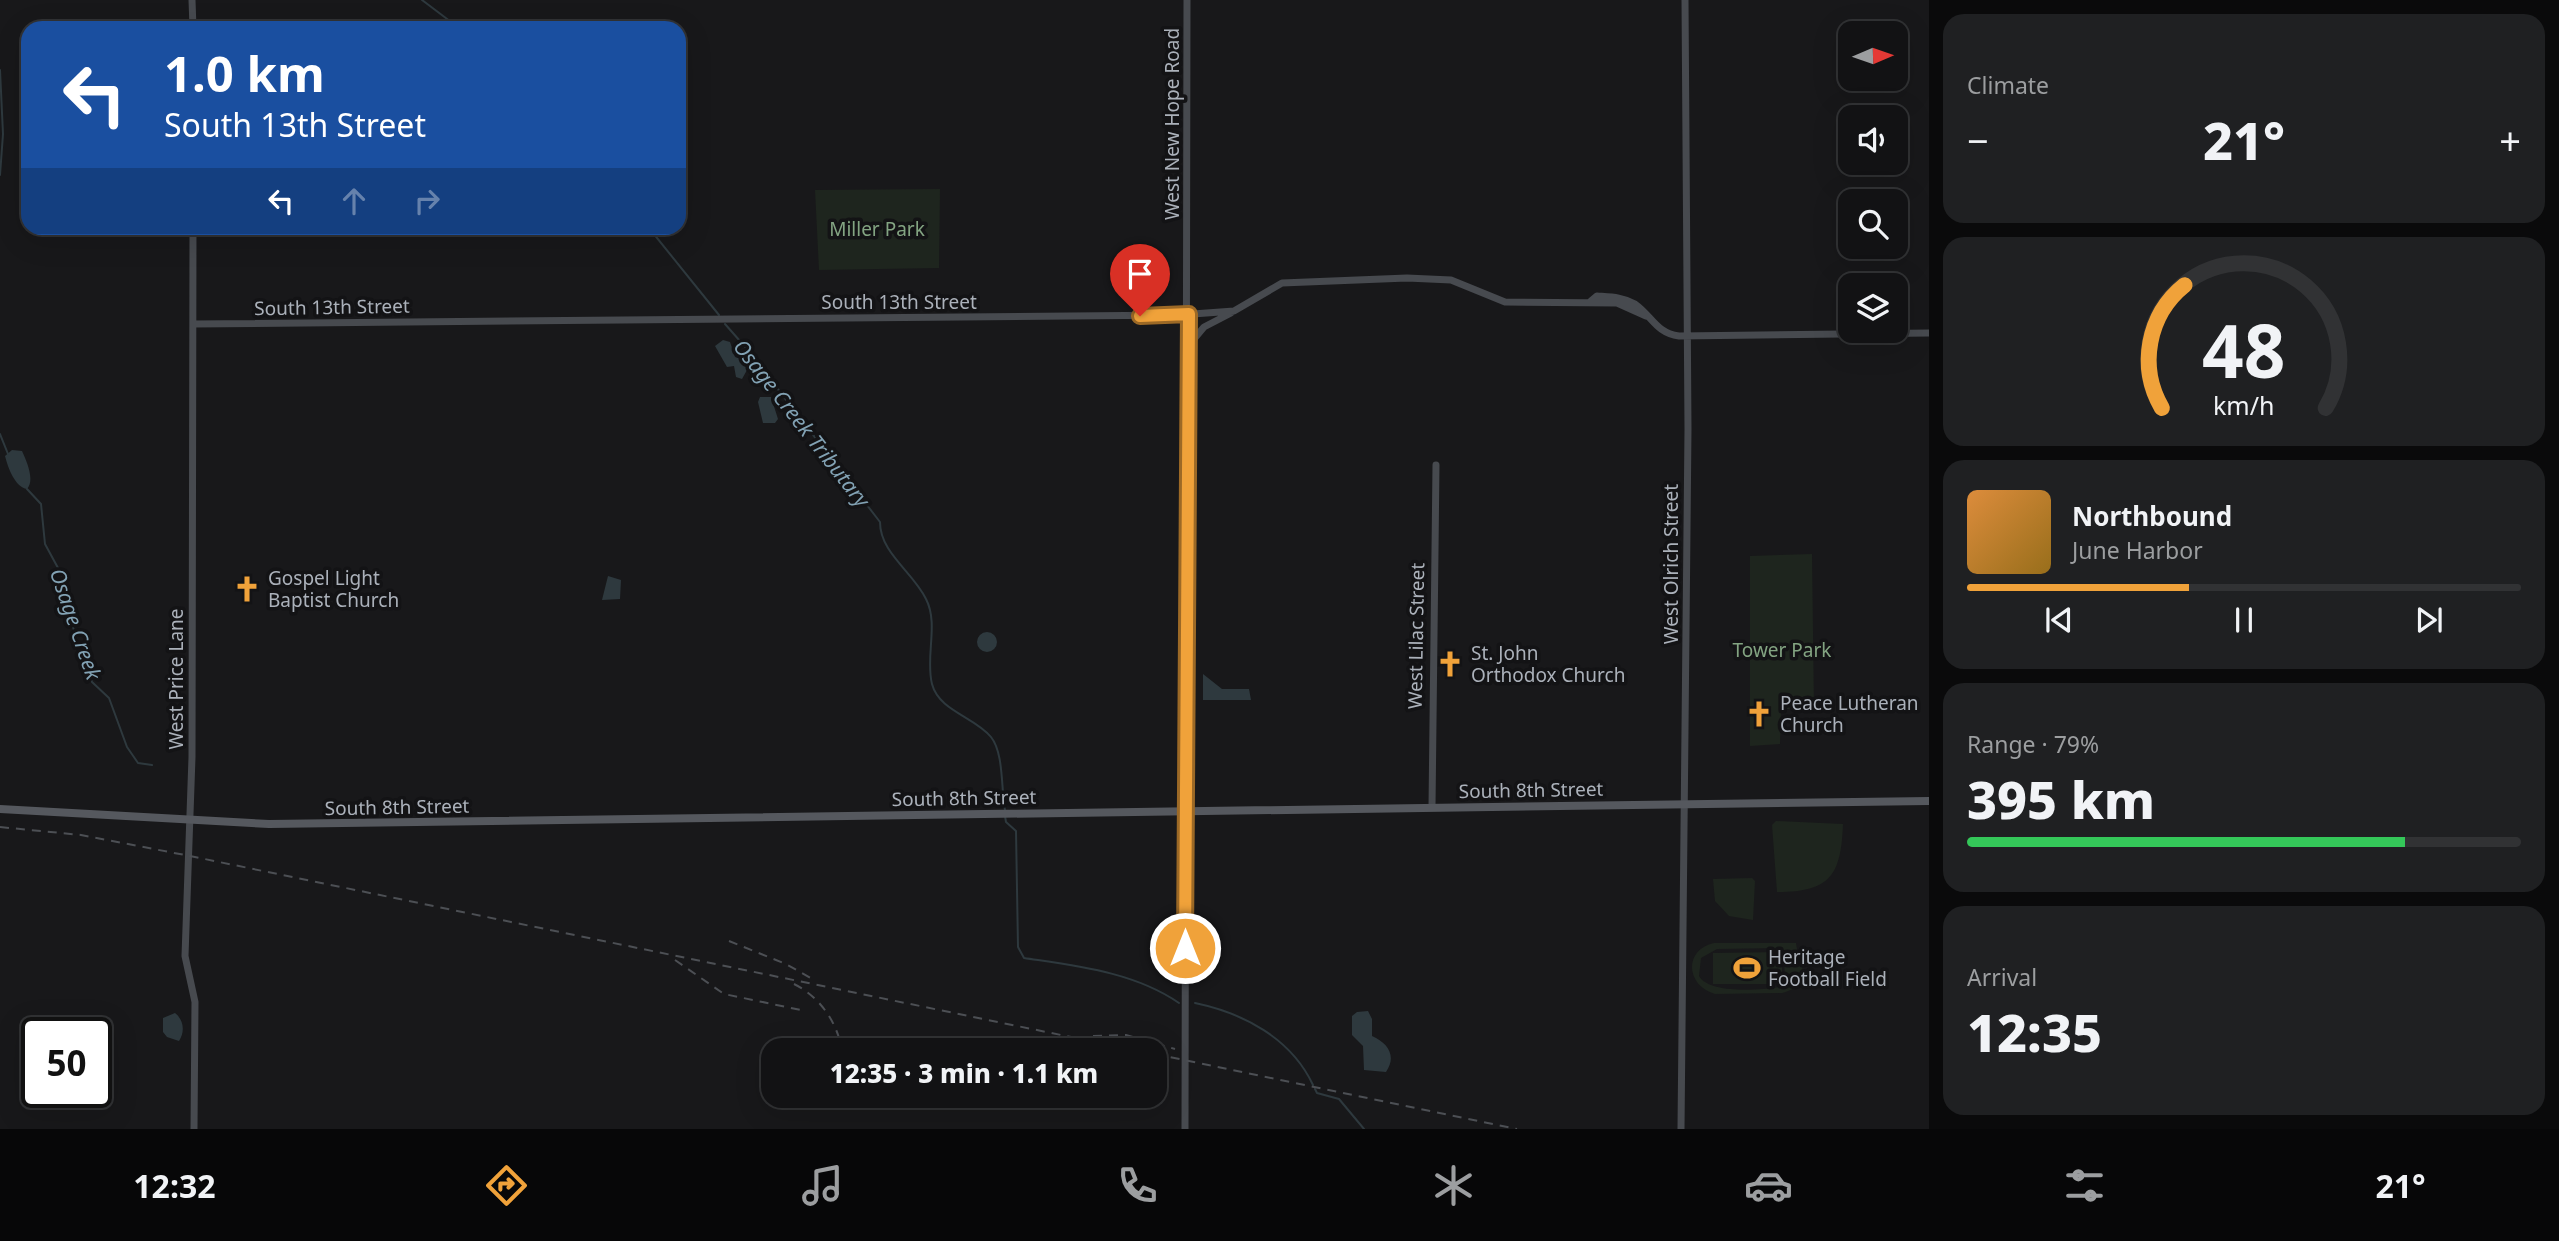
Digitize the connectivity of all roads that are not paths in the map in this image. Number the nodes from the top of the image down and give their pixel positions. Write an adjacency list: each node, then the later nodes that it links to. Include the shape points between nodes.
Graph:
1 (192, 0): 4 (street)
2 (1187, 0): 7 (street, West New Hope Road)
3 (1685, 0): 10 (street, West Olrich Street)
4 (192, 21)
5 (194, 235): 8 (street, West Price Lane)
6 (1234, 311): 7 (street, South 13th Street); 10 (street, South 13th Street, via 1282,283 1451,279 1505,302 1616,297 1632,302 1662,331); 11 (street, via 1204,327)
7 (1189, 314): 8 (street, South 13th Street); 11 (street, West New Hope Road)
8 (193, 324): 18 (street, West Price Lane)
9 (1929, 333): 10 (street, South 13th Street)
10 (1687, 336): 14 (street, West Olrich Street)
11 (1189, 346): 17 (street, West New Hope Road)
12 (1436, 465): 15 (street, West Lilac Street)
13 (1929, 800): 14 (main road, South 8th Street)
14 (1685, 803): 15 (main road, South 8th Street); 21 (street, West Olrich Street)
15 (1432, 807): 17 (main road, South 8th Street)
16 (0, 809): 18 (main road, South 8th Street)
17 (1186, 811): 18 (main road, South 8th Street, via 398,823); 20 (street, West New Hope Road)
18 (190, 820): 19 (street, West Price Lane, via 185,956 195,1002)
19 (194, 1129)
20 (1185, 1129)
21 (1681, 1129)

